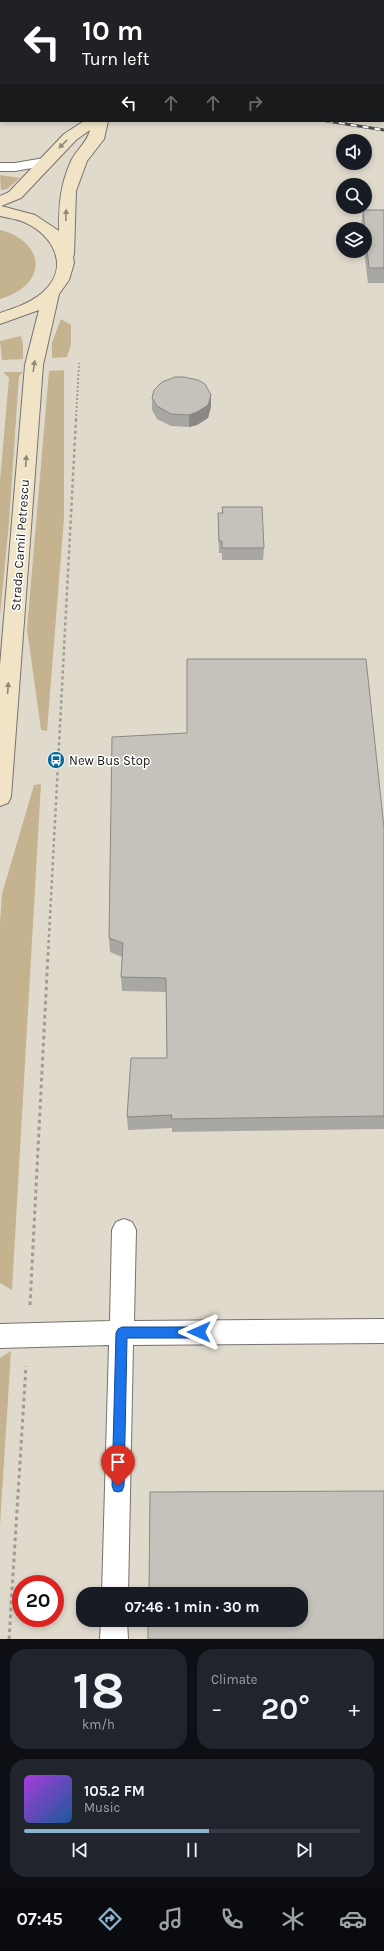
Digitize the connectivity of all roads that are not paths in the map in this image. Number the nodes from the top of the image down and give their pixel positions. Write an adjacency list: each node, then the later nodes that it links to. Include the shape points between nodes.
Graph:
1 (92, 122): 3 (main road, one-way to 3, via 70,137)
2 (100, 122): 7 (main road, one-way to 2, via 68,192 79,160 96,139)
3 (44, 162): 4 (lane); 5 (main road, via 15,195)
4 (0, 167)
5 (0, 202)
6 (0, 211): 7 (main road, via 44,226 58,239)
7 (66, 254): 8 (main road, via 64,275)
8 (51, 295): 9 (main road, via 25,312); 10 (main road, Strada Camil Petrescu, one-way to 8, via 34,365)
9 (0, 319)
10 (0, 797)
11 (124, 1230): 13 (lane)
12 (384, 1331): 13 (lane)
13 (122, 1333): 14 (lane); 15 (lane)
14 (0, 1336)
15 (115, 1587)
16 (114, 1627): 17 (lane)
17 (114, 1639)

